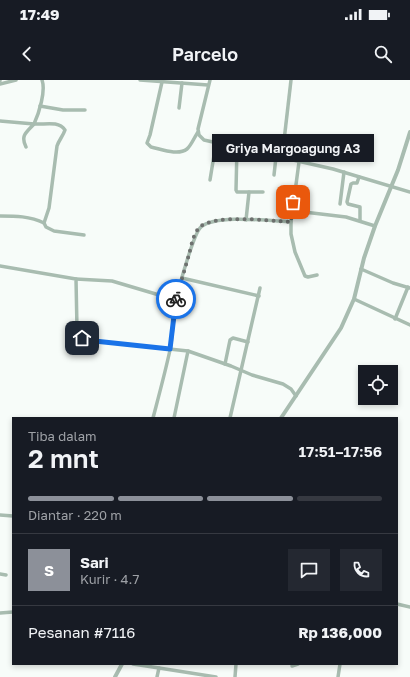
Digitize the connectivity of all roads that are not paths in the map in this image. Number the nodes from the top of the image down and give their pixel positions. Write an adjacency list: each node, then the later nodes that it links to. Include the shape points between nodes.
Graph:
1 (16, 80): 6 (street)
2 (42, 80): 10 (street)
3 (140, 80): 7 (street)
4 (210, 80): 9 (street)
5 (291, 80): 21 (street)
6 (0, 82)
7 (162, 82): 8 (street); 15 (street, via 148,145 173,152 181,151 187,149)
8 (182, 83): 9 (street); 11 (street)
9 (208, 85): 15 (street)
10 (40, 106): 12 (street); 14 (street)
11 (179, 108)
12 (85, 110)
13 (0, 121): 14 (street)
14 (34, 124): 18 (street, via 23,138); 37 (street, via 57,124 65,130 58,140 49,208)
15 (198, 132): 17 (street, via 204,140)
16 (410, 132): 27 (street)
17 (216, 143): 19 (street); 26 (street)
18 (26, 147)
19 (237, 148): 20 (street); 28 (street, via 236,190)
20 (276, 157): 21 (street); 24 (street)
21 (282, 158): 22 (street)
22 (299, 162): 23 (street); 36 (street)
23 (344, 172): 25 (street); 31 (street)
24 (274, 175)
25 (359, 177): 27 (street); 35 (street, via 357,183 351,184 347,202 360,207)
26 (210, 180)
27 (391, 187): 30 (street); 38 (street)
28 (249, 192): 29 (street); 34 (street)
29 (263, 192)
30 (410, 192)
31 (340, 204)
32 (304, 212): 35 (street)
33 (0, 216): 37 (street, via 25,217)
34 (246, 220): 36 (street); 43 (street, via 219,220 201,226 193,240)
35 (360, 221): 38 (street)
36 (291, 222): 42 (street, via 292,243 303,273 306,277)
37 (44, 223): 39 (street, via 54,231)
38 (375, 226): 41 (street)
39 (84, 235)
40 (0, 266): 44 (street)
41 (361, 269): 46 (street); 48 (street)
42 (317, 275)
43 (182, 278): 47 (street); 49 (street)
44 (76, 279): 49 (street, via 112,281); 53 (street, via 77,329 82,338)
45 (260, 288): 47 (street)
46 (409, 288): 50 (street)
47 (259, 296): 52 (street)
48 (354, 299): 50 (street); 57 (street, via 341,328)
49 (176, 300): 53 (street)
50 (395, 319): 51 (street)
51 (410, 325)
52 (248, 342): 55 (street, via 230,339); 56 (street)
53 (170, 349): 54 (street); 58 (street)
54 (188, 351): 55 (street); 59 (street)
55 (225, 364): 56 (street)
56 (241, 370): 57 (street, via 284,384); 60 (street)
57 (296, 394): 61 (street)
58 (153, 417)
59 (174, 417)
60 (230, 417)
61 (283, 417)
62 (0, 515): 63 (street)
63 (12, 516)
64 (0, 574): 65 (street)
65 (6, 575)
66 (398, 604): 67 (street)
67 (410, 607)
68 (12, 612): 69 (street)
69 (0, 613)
70 (121, 665): 77 (street)
71 (140, 665): 76 (street)
72 (236, 665): 80 (street)
73 (295, 665): 75 (street)
74 (340, 665): 81 (street)
75 (292, 666)
76 (159, 668): 78 (street); 79 (street)
77 (115, 677)
78 (157, 677)
79 (216, 677)
80 (236, 677)
81 (338, 677)

